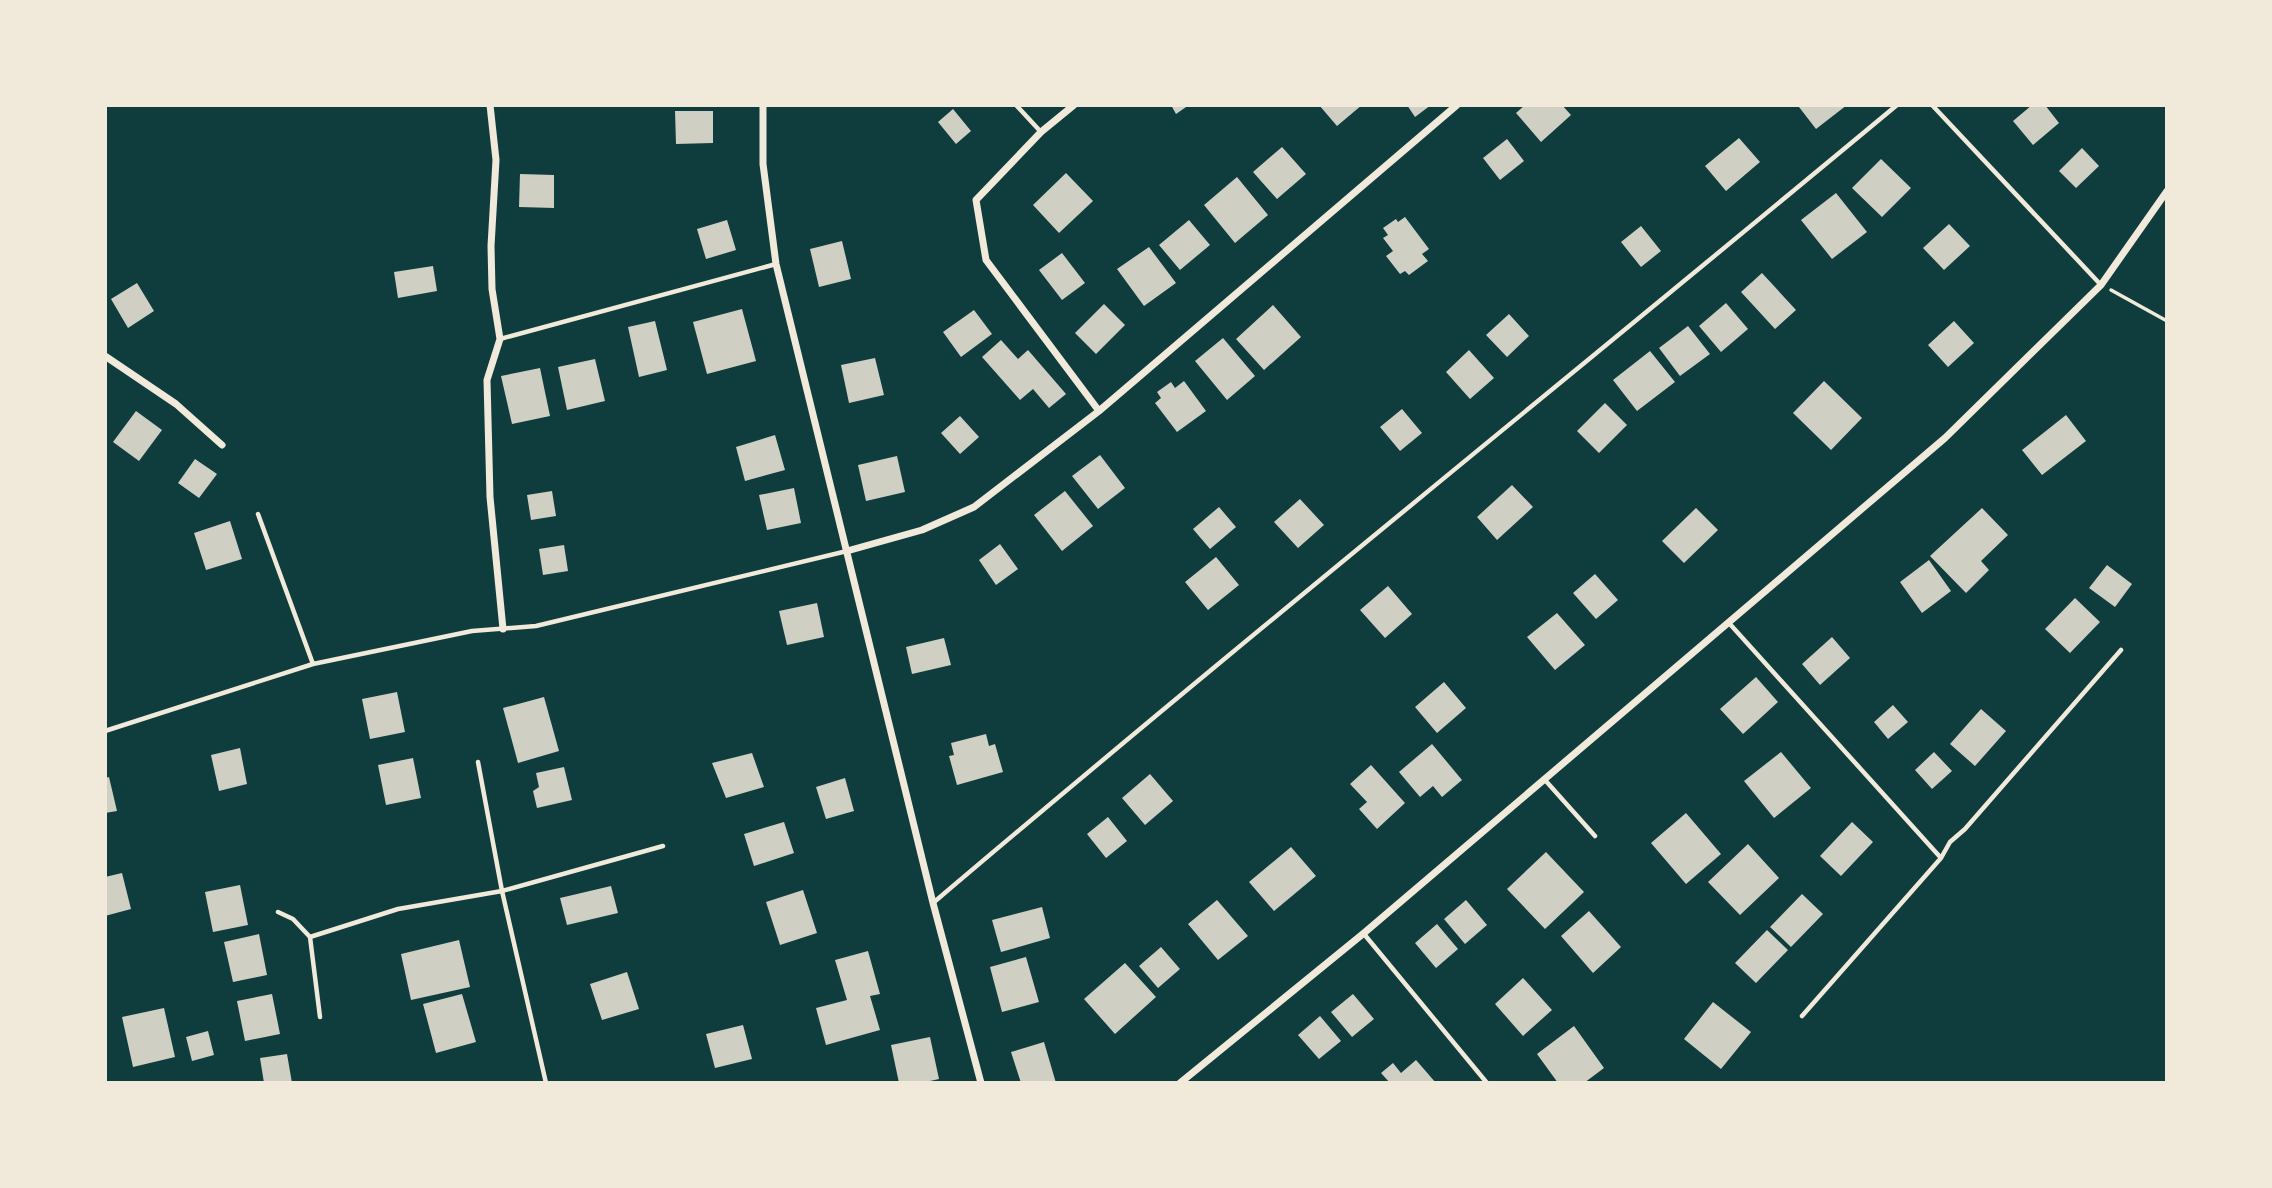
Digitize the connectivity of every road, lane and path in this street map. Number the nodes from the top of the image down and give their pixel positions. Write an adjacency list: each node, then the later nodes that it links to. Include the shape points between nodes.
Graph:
1 (490, 105): 13 (street, via 496,160 492,289)
2 (762, 105): 10 (street, via 763,164)
3 (1016, 105): 8 (lane)
4 (1074, 105): 8 (street)
5 (1457, 105): 15 (street)
6 (1897, 105): 30 (lane, via 1146,722)
7 (1932, 105): 11 (lane)
8 (1041, 132): 15 (street, via 976,200 986,260)
9 (2167, 191): 11 (street)
10 (776, 264): 13 (lane); 18 (street)
11 (2101, 285): 12 (path); 19 (street, via 1945,438)
12 (2167, 321)
13 (500, 338): 20 (street, via 486,380 490,497)
14 (105, 356): 16 (street, via 176,404)
15 (1100, 411): 18 (street, via 974,507 922,530)
16 (222, 445)
17 (258, 514): 22 (lane)
18 (847, 551): 20 (lane); 30 (street)
19 (1728, 623): 25 (street); 28 (lane)
20 (503, 629): 22 (lane, via 472,631)
21 (2121, 650): 28 (lane, via 1950,842)
22 (313, 664): 23 (lane)
23 (105, 731)
24 (478, 762): 29 (lane)
25 (1545, 779): 26 (lane); 32 (street)
26 (1595, 836)
27 (663, 846): 29 (lane)
28 (1941, 858): 34 (lane)
29 (502, 891): 33 (lane, via 398,909); 36 (lane)
30 (933, 903): 37 (street)
31 (278, 912): 33 (lane, via 293,919)
32 (1364, 933): 38 (street); 39 (lane)
33 (310, 937): 35 (lane)
34 (1802, 1016)
35 (320, 1017)
36 (546, 1083)
37 (981, 1083)
38 (1180, 1083)
39 (1487, 1083)

